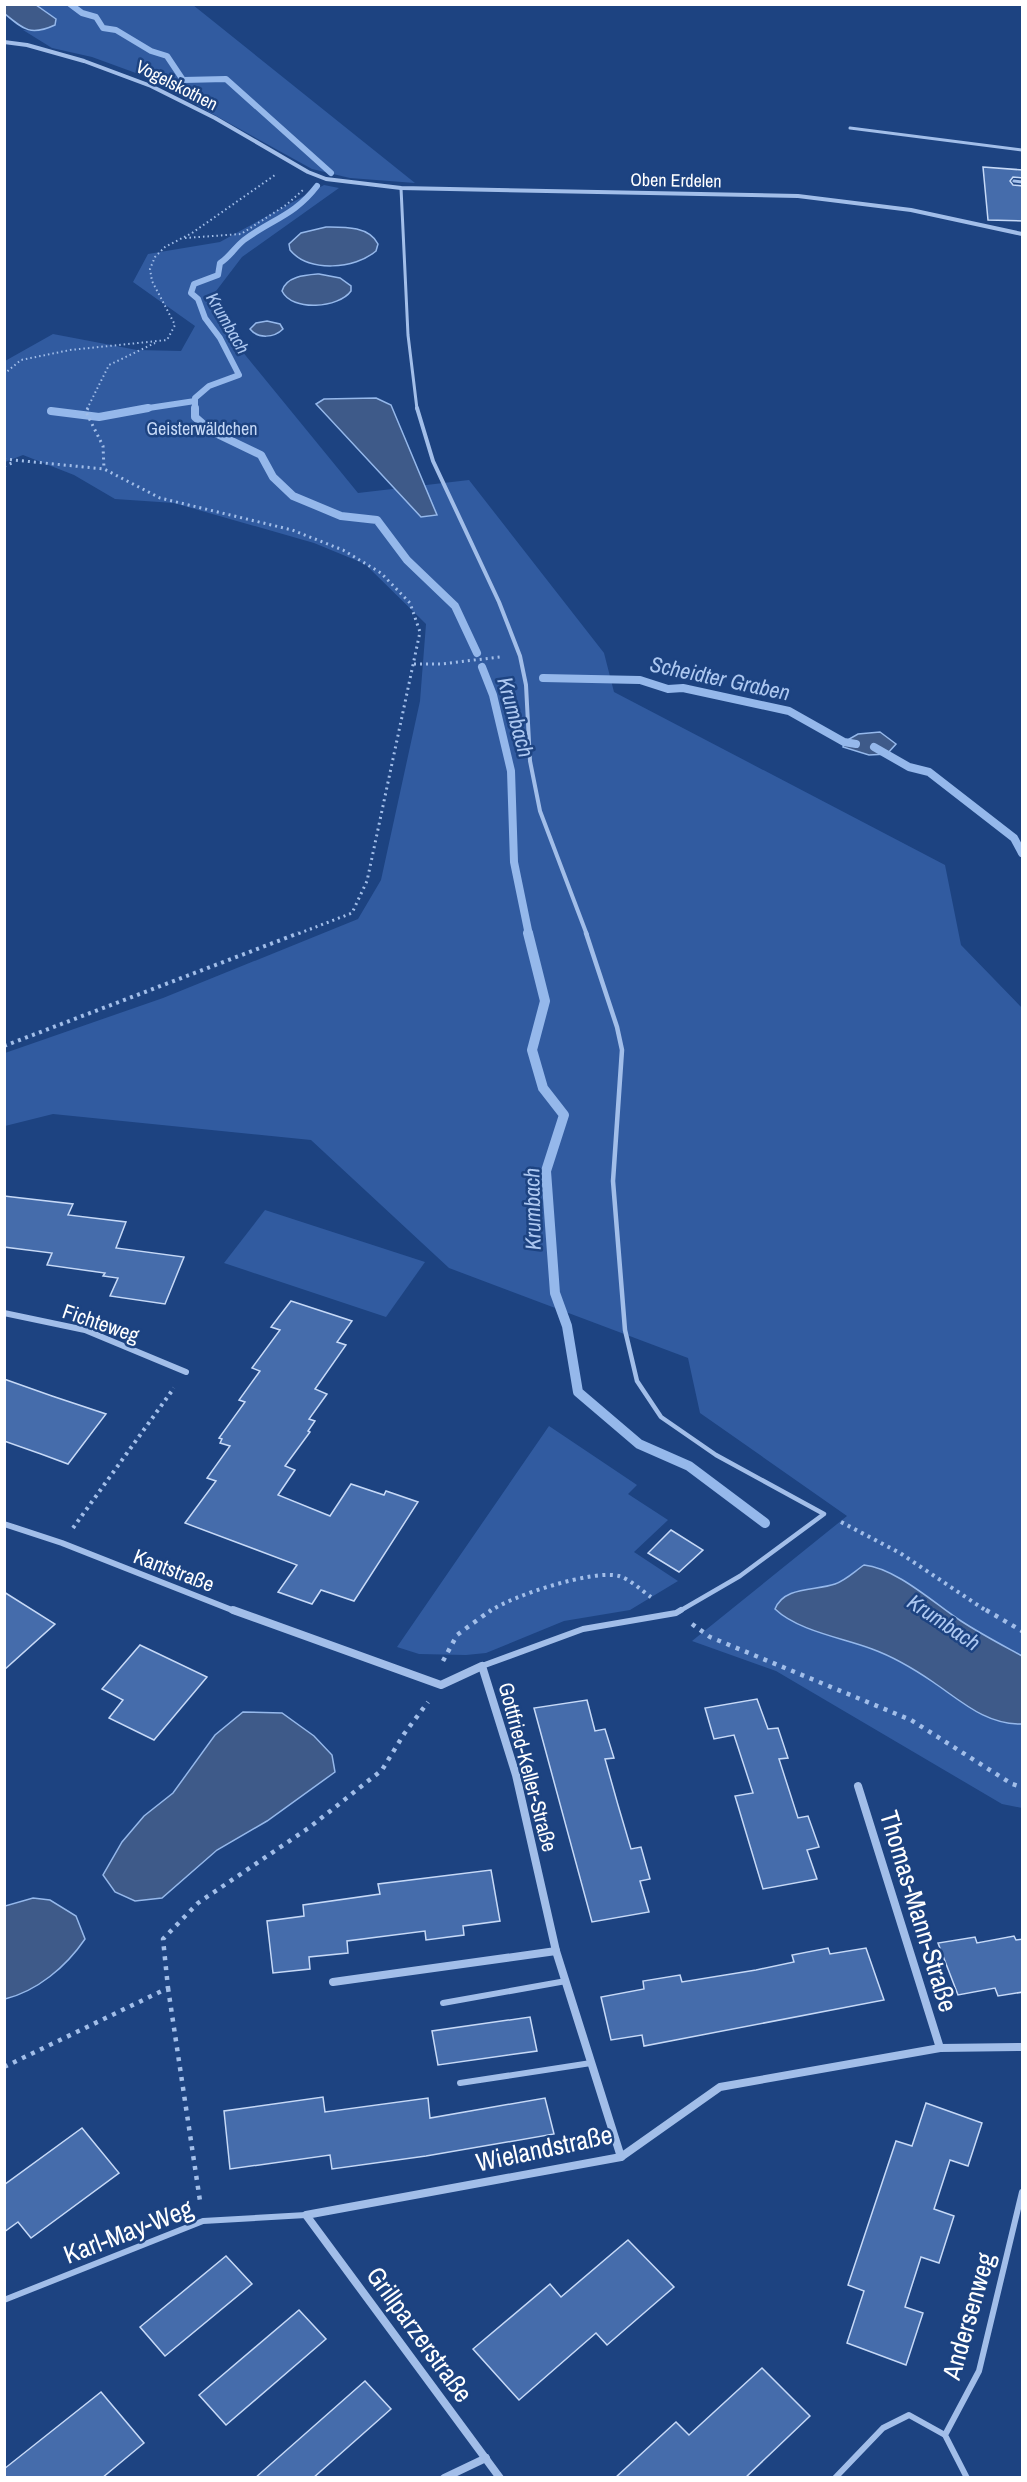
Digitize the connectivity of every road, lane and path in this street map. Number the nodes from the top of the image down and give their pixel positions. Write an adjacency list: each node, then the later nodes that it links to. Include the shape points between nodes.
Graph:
1 (4, 42): 4 (street, Vogelskothen, via 82,59 131,77)
2 (850, 128): 3 (lane)
3 (1023, 150)
4 (292, 163): 5 (street, Vogelskothen); 10 (path)
5 (326, 179): 8 (street, Oben Erdelen); 10 (path, via 309,185 241,234)
6 (1014, 181): 7 (lane)
7 (1023, 182)
8 (401, 188): 9 (street, Oben Erdelen, via 847,199); 17 (lane, via 408,335 416,405 433,461)
9 (1023, 234)
10 (178, 240): 11 (path, via 155,257 150,269 152,281 175,325)
11 (166, 340): 12 (path, via 70,350 21,360); 16 (path, via 140,348 109,365 86,412 103,446)
12 (4, 374)
13 (4, 459): 14 (path)
14 (19, 460): 15 (path); 16 (path)
15 (4, 466)
16 (104, 469): 18 (path, via 160,498 292,530 343,550 381,573 410,603 420,632)
17 (520, 656): 18 (path); 23 (lane, via 526,685 530,761 540,811 591,946 622,1050 613,1181 625,1330 637,1381 661,1417 716,1455)
18 (414, 664): 19 (path, via 367,881 352,913)
19 (4, 1046)
20 (4, 1313): 21 (street, Fichteweg, via 85,1330)
21 (186, 1372)
22 (168, 1395): 25 (path)
23 (824, 1514): 26 (lane, via 740,1576); 27 (path, via 900,1553)
24 (4, 1524): 25 (street, Kantstraße)
25 (62, 1543): 29 (street, Kantstraße, via 276,1627)
26 (676, 1613): 28 (lane, via 583,1629); 29 (path, via 619,1576 583,1578 537,1589 495,1606 457,1635 440,1667); 31 (path, via 710,1637 911,1720 1012,1785)
27 (1023, 1631)
28 (482, 1666): 29 (street, Gottfried-Keller-Straße); 32 (street, Gottfried-Keller-Straße, via 516,1775)
29 (441, 1685): 35 (path, via 382,1770 310,1827 198,1903 163,1939)
30 (858, 1786): 38 (street, Thomas-Mann-Straße)
31 (1023, 1787)
32 (556, 1951): 33 (street, Gottfried-Keller-Straße); 34 (street)
33 (566, 1981): 36 (lane); 39 (street, Gottfried-Keller-Straße)
34 (333, 1982)
35 (168, 1988): 40 (path); 45 (path)
36 (443, 2003)
37 (1023, 2047): 38 (street, Wielandstraße)
38 (940, 2048): 42 (street, Wielandstraße, via 720,2087)
39 (591, 2063): 41 (lane); 42 (street, Gottfried-Keller-Straße)
40 (4, 2067)
41 (460, 2083)
42 (621, 2157): 44 (street, Wielandstraße)
43 (1023, 2192): 47 (lane, Andersenweg, via 979,2371)
44 (306, 2215): 45 (lane, Karl-May-Weg); 48 (street, Grillparzerstraße)
45 (203, 2221): 46 (lane, Karl-May-Weg)
46 (4, 2300)
47 (945, 2435): 51 (lane, via 909,2415 883,2428); 52 (lane)
48 (486, 2458): 49 (street); 50 (street, Grillparzerstraße)
49 (444, 2478)
50 (500, 2478)
51 (835, 2478)
52 (967, 2478)

